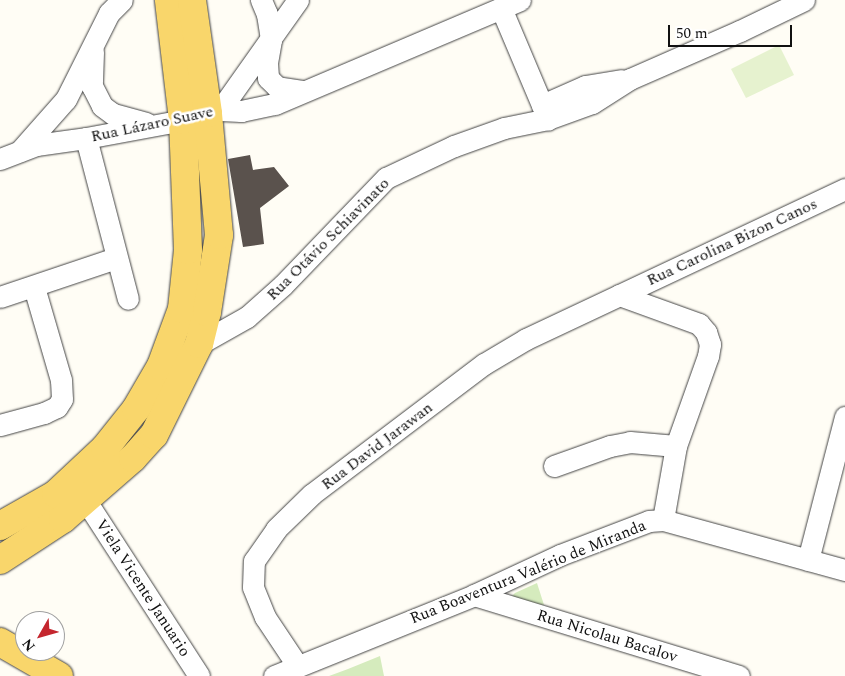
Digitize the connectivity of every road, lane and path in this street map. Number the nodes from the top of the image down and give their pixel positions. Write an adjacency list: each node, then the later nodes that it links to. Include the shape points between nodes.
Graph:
1 (122, 0): 9 (street, via 110,13)
2 (169, 0): 12 (main road)
3 (192, 0): 12 (main road)
4 (261, 0): 8 (street)
5 (298, 0): 8 (street)
6 (804, 0): 11 (street, Rua Otávio Schiavinato, via 630,79 592,103)
7 (510, 4): 10 (street, Rua Lázaro Suave); 11 (street)
8 (271, 40): 10 (street, Rua Lázaro Suave, via 268,78 277,88); 12 (street)
9 (93, 44): 13 (street, via 92,86 102,106 130,120); 15 (street, via 66,99)
10 (302, 91): 12 (street, Rua Lázaro Suave, via 260,109)
11 (545, 112): 22 (street, Rua Otávio Schiavinato, via 471,140 386,178 283,285 247,317)
12 (203, 114): 13 (street, Rua Lázaro Suave); 22 (main road, via 219,235); 29 (main road, via 182,309 162,366 136,409 105,448 56,494)
13 (156, 125): 14 (street, Rua Lázaro Suave)
14 (86, 138): 15 (street, Rua Lázaro Suave, via 36,145); 17 (street)
15 (9, 156)
16 (845, 189): 19 (street, Rua Carolina Bizon Canos)
17 (116, 258): 18 (street); 21 (street)
18 (34, 287): 20 (street); 24 (street, via 61,380 62,399 44,413)
19 (619, 295): 25 (street, via 699,324 706,332 710,344 708,356); 35 (street, Rua David Jarawan, via 526,339 484,364 312,494 276,529 254,561 253,587 265,617)
20 (0, 297)
21 (128, 299)
22 (199, 344): 27 (main road, via 154,435)
23 (845, 417): 31 (street)
24 (0, 426)
25 (676, 446): 26 (street, via 630,442); 28 (street)
26 (554, 466)
27 (86, 501): 30 (main road); 37 (street, Viela Vicente Januario)
28 (663, 520): 31 (street, Rua Boaventura Valério de Miranda); 33 (street, Rua Boaventura Valério de Miranda, via 649,521 560,555)
29 (0, 526)
30 (0, 560)
31 (808, 560): 32 (street, Rua Boaventura Valério de Miranda)
32 (845, 570)
33 (474, 595): 35 (street, Rua Boaventura Valério de Miranda); 39 (street, Rua Nicolau Bacalov)
34 (0, 642): 36 (main road)
35 (297, 665): 38 (street, Rua Boaventura Valério de Miranda)
36 (59, 676)
37 (199, 676)
38 (274, 676)
39 (739, 676)

